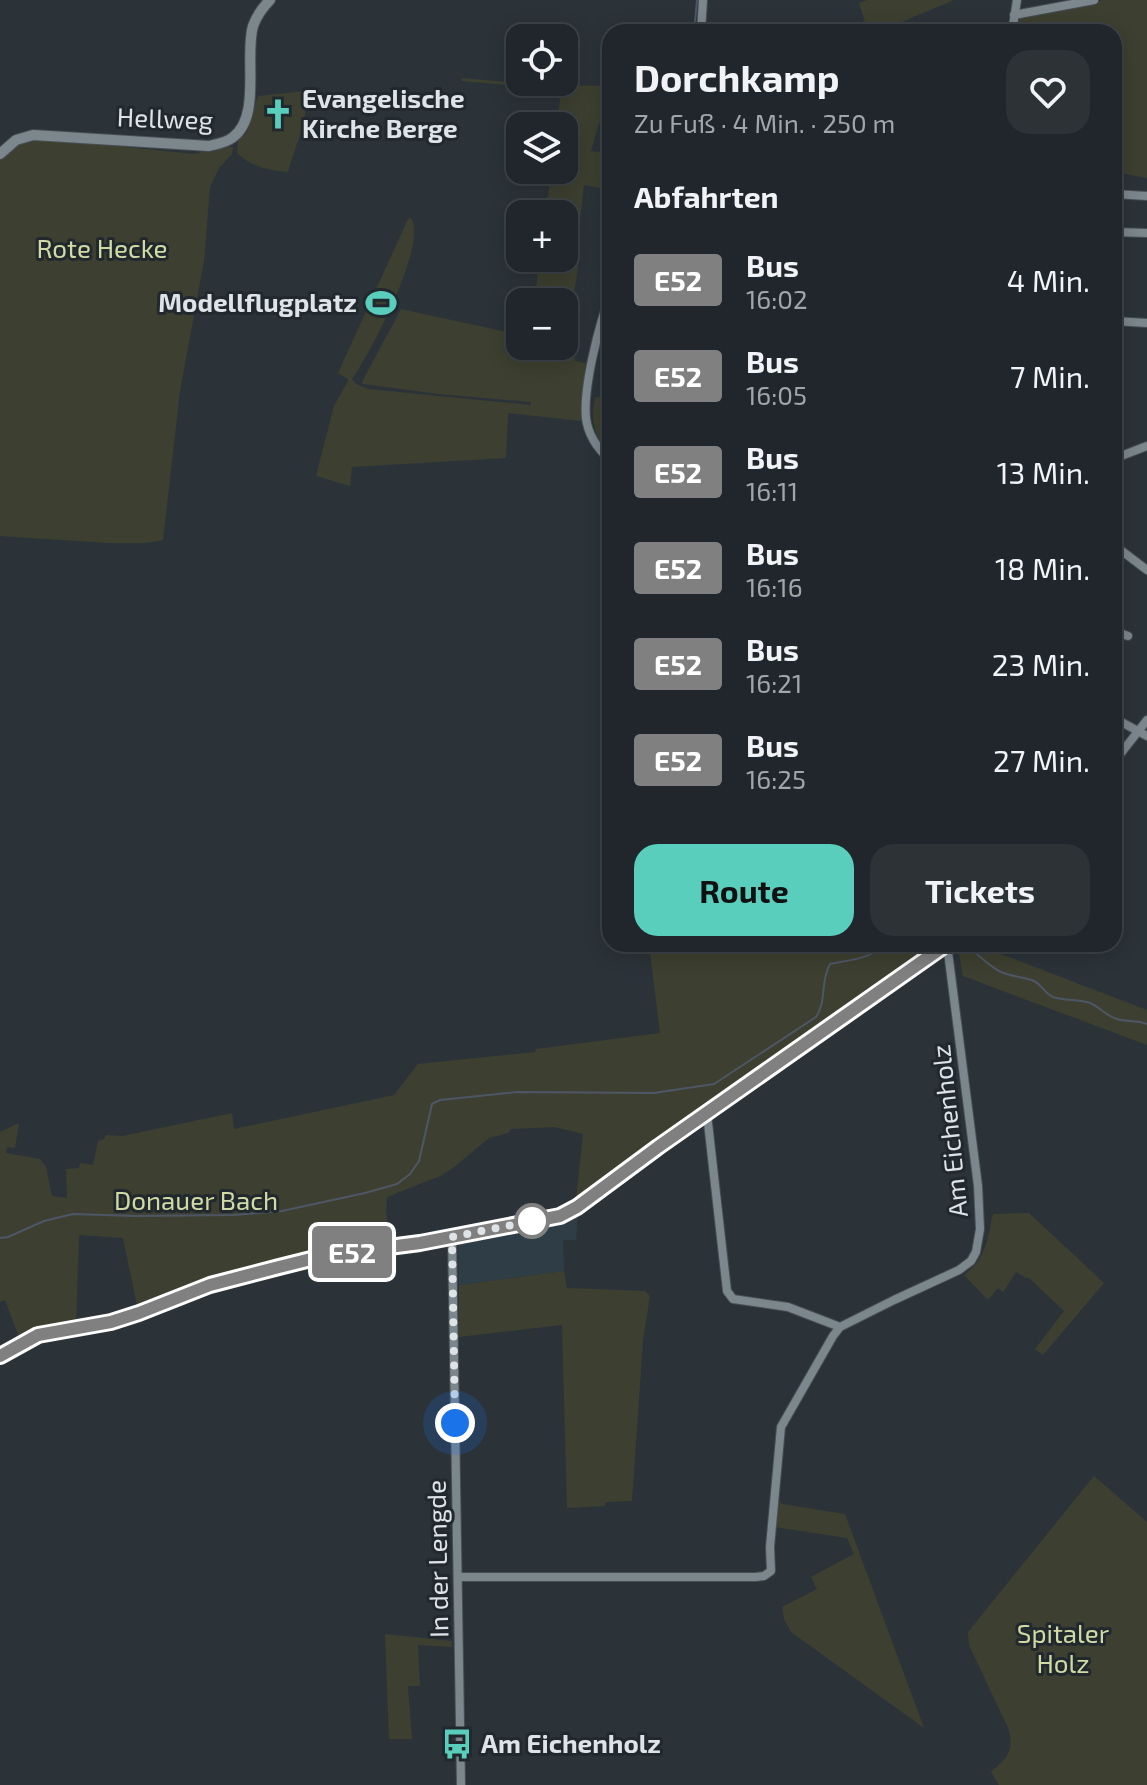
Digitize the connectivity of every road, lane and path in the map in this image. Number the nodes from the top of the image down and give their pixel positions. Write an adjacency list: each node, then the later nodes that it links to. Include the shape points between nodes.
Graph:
1 (270, 0): 8 (street, Hellweg, via 252,30 245,119 226,142 209,146 33,135 16,140)
2 (703, 0): 6 (street)
3 (1017, 0): 5 (street)
4 (1094, 0): 5 (street)
5 (1014, 15): 7 (street)
6 (702, 24)
7 (1013, 24)
8 (0, 154)
9 (1122, 194): 10 (street)
10 (1147, 196)
11 (1122, 232): 12 (street)
12 (1147, 233)
13 (602, 319): 17 (street, via 586,417)
14 (1122, 321): 15 (street)
15 (1147, 323)
16 (1147, 446): 18 (street)
17 (602, 450)
18 (1122, 456)
19 (1122, 551): 20 (street)
20 (1147, 570)
21 (1122, 634): 22 (street)
22 (1128, 636)
23 (1147, 720): 25 (street)
24 (1122, 723): 25 (street)
25 (1137, 732): 26 (street); 27 (street)
26 (1147, 736)
27 (1122, 752)
28 (936, 952): 30 (street)
29 (948, 952): 32 (street, Am Eichenholz, via 979,1195 979,1240 971,1261 959,1270)
30 (707, 1114): 31 (street, via 560,1216); 32 (street, via 729,1295 788,1307)
31 (452, 1237): 33 (street, via 327,1255 210,1285 111,1322 38,1335); 34 (street, In der Lengde)
32 (840, 1327): 34 (street, via 781,1427 768,1574)
33 (0, 1356)
34 (458, 1577): 35 (street, In der Lengde)
35 (461, 1785)

